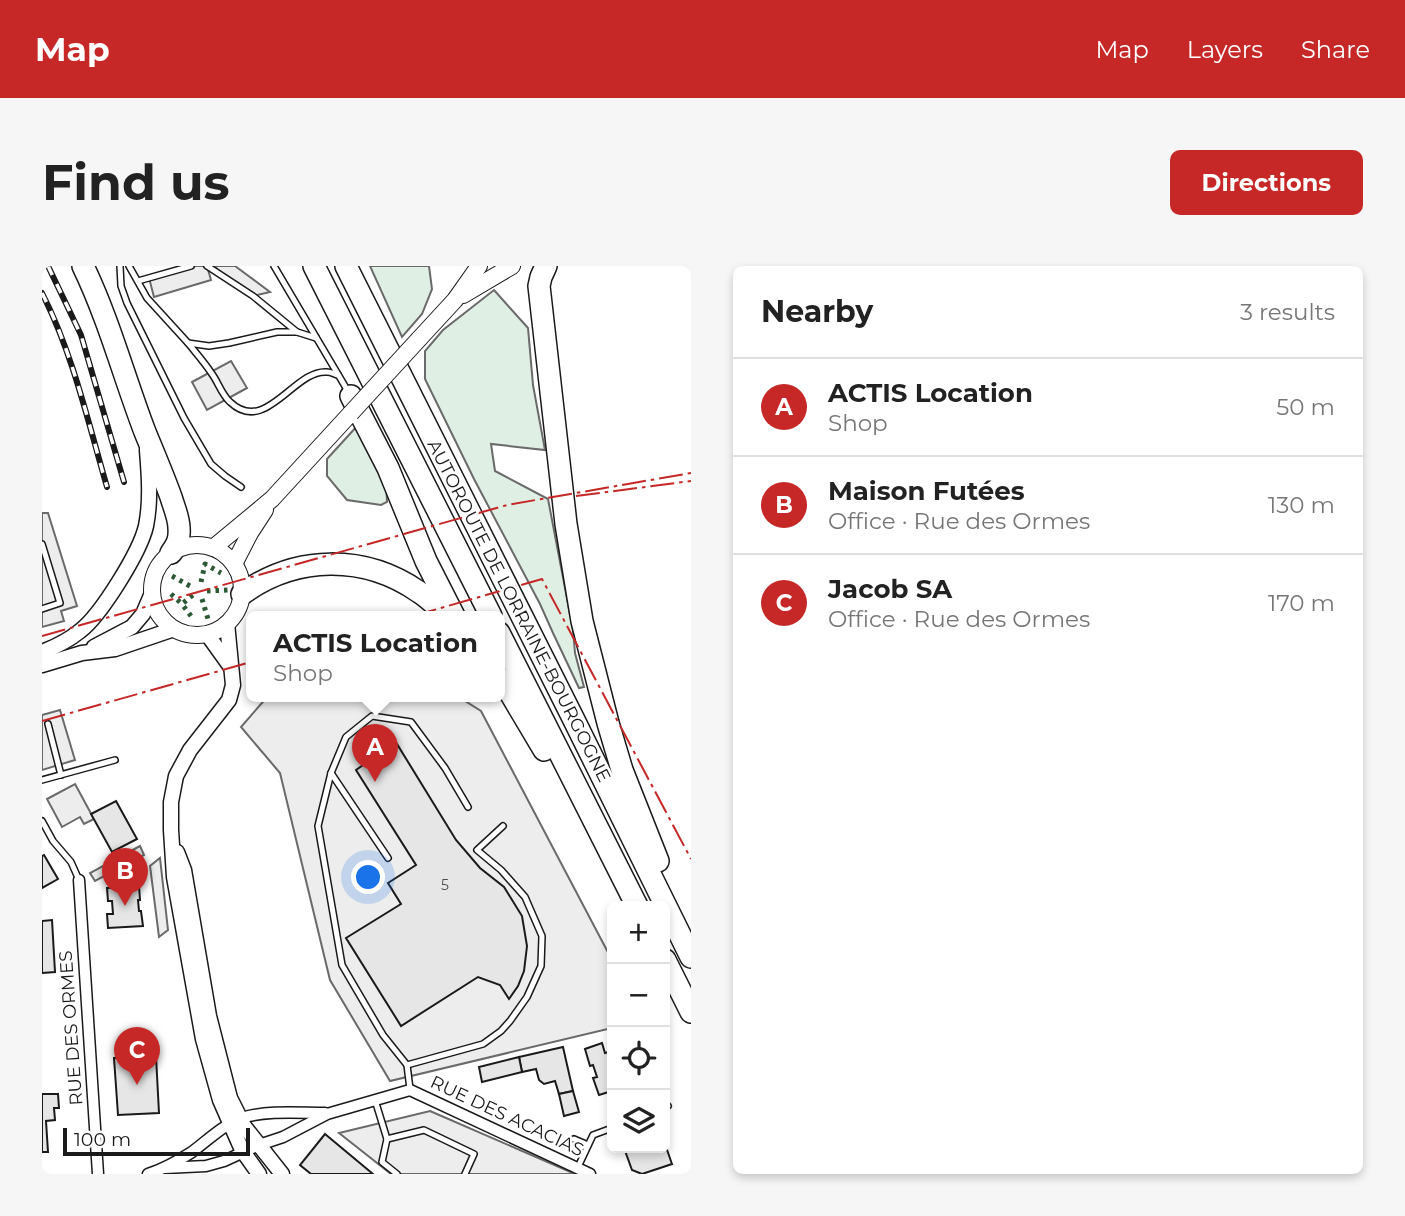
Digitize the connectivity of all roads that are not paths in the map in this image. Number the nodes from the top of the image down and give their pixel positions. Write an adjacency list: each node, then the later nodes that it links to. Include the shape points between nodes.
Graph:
1 (83, 266): 21 (highway, via 106,316)
2 (120, 266): 22 (lane, via 127,303 184,418 211,464)
3 (130, 266): 14 (lane)
4 (191, 266): 14 (lane)
5 (207, 266): 13 (lane)
6 (215, 266): 13 (lane)
7 (274, 266): 17 (lane)
8 (314, 266): 33 (highway, AUTOROUTE DE LORRAINE-BOURGOGNE)
9 (346, 266): 57 (highway, AUTOROUTE DE LORRAINE-BOURGOGNE)
10 (479, 266): 15 (main road)
11 (512, 266): 15 (main road)
12 (546, 266): 58 (highway, via 541,300 566,524 582,621 615,747 662,872)
13 (219, 274): 16 (lane)
14 (138, 281): 18 (lane, via 147,298)
15 (455, 300): 20 (main road, bridge)
16 (297, 332): 17 (lane); 18 (lane, via 209,346)
17 (316, 338): 19 (lane)
18 (188, 343): 19 (lane, via 230,402 251,411 276,402 318,373)
19 (338, 375): 20 (lane)
20 (351, 405): 23 (main road); 32 (highway, via 388,468)
21 (145, 431): 26 (highway, via 180,528 178,544); 38 (street, via 149,500 139,547 95,617 82,631)
22 (241, 487)
23 (272, 499): 25 (main road); 27 (main road)
24 (42, 544): 30 (lane, via 60,604)
25 (213, 548): 26 (main road, via 198,545); 27 (main road)
26 (171, 553): 28 (main road, via 156,571)
27 (234, 564): 29 (main road)
28 (152, 593): 35 (main road, via 159,614); 39 (street, via 132,628)
29 (242, 594): 31 (highway, via 301,567 345,564 386,574); 34 (main road)
30 (42, 609)
31 (442, 611)
32 (451, 611)
33 (488, 611)
34 (227, 624): 36 (main road); 41 (street)
35 (174, 629): 36 (main road); 39 (street, via 115,649)
36 (207, 634): 41 (street)
37 (505, 645): 49 (highway, AUTOROUTE DE LORRAINE-BOURGOGNE)
38 (42, 652)
39 (82, 653): 40 (street)
40 (42, 665)
41 (231, 667): 67 (street, via 229,700 190,750 176,776 171,802 174,877 203,1039 220,1100)
42 (505, 685): 49 (highway, via 564,785)
43 (48, 724): 46 (lane)
44 (115, 760): 46 (lane)
45 (331, 772): 48 (lane, via 346,737 372,716 411,722); 54 (lane); 63 (lane, via 318,826 342,965 383,1035)
46 (61, 775): 47 (lane)
47 (42, 780)
48 (468, 807)
49 (589, 811): 56 (highway, AUTOROUTE DE LORRAINE-BOURGOGNE)
50 (42, 821): 52 (lane)
51 (503, 826): 63 (lane, via 477,850 525,897 542,936 541,966 527,997 501,1031 483,1044)
52 (49, 835): 53 (lane); 55 (lane)
53 (42, 839)
54 (388, 858)
55 (79, 880): 76 (street, RUE DES ORMES)
56 (634, 901)
57 (664, 901)
58 (667, 901)
59 (670, 913): 60 (highway, AUTOROUTE DE LORRAINE-BOURGOGNE)
60 (691, 957)
61 (667, 964): 62 (highway)
62 (691, 1012)
63 (407, 1065): 64 (lane)
64 (410, 1090): 65 (street, RUE DES ACACIAS); 75 (street, RUE DES ACACIAS)
65 (375, 1100): 66 (street, RUE DES ACACIAS); 69 (lane)
66 (327, 1114): 67 (street, RUE DES ACACIAS, via 265,1114); 71 (street, RUE DES ACACIAS)
67 (235, 1121): 71 (street); 73 (street); 74 (street)
68 (607, 1130): 72 (lane, via 593,1135)
69 (387, 1139): 80 (lane, via 382,1162); 81 (lane, via 424,1130 474,1154)
70 (574, 1139): 72 (lane)
71 (259, 1145): 73 (street, RUE DES ACACIAS); 79 (street)
72 (587, 1146): 75 (lane)
73 (244, 1152): 74 (street, RUE DES ACACIAS, via 206,1166); 78 (street)
74 (165, 1168): 77 (street)
75 (577, 1168): 82 (street, RUE DES ACACIAS)
76 (98, 1174)
77 (148, 1174)
78 (259, 1174)
79 (282, 1174)
80 (397, 1174)
81 (465, 1174)
82 (590, 1174)

